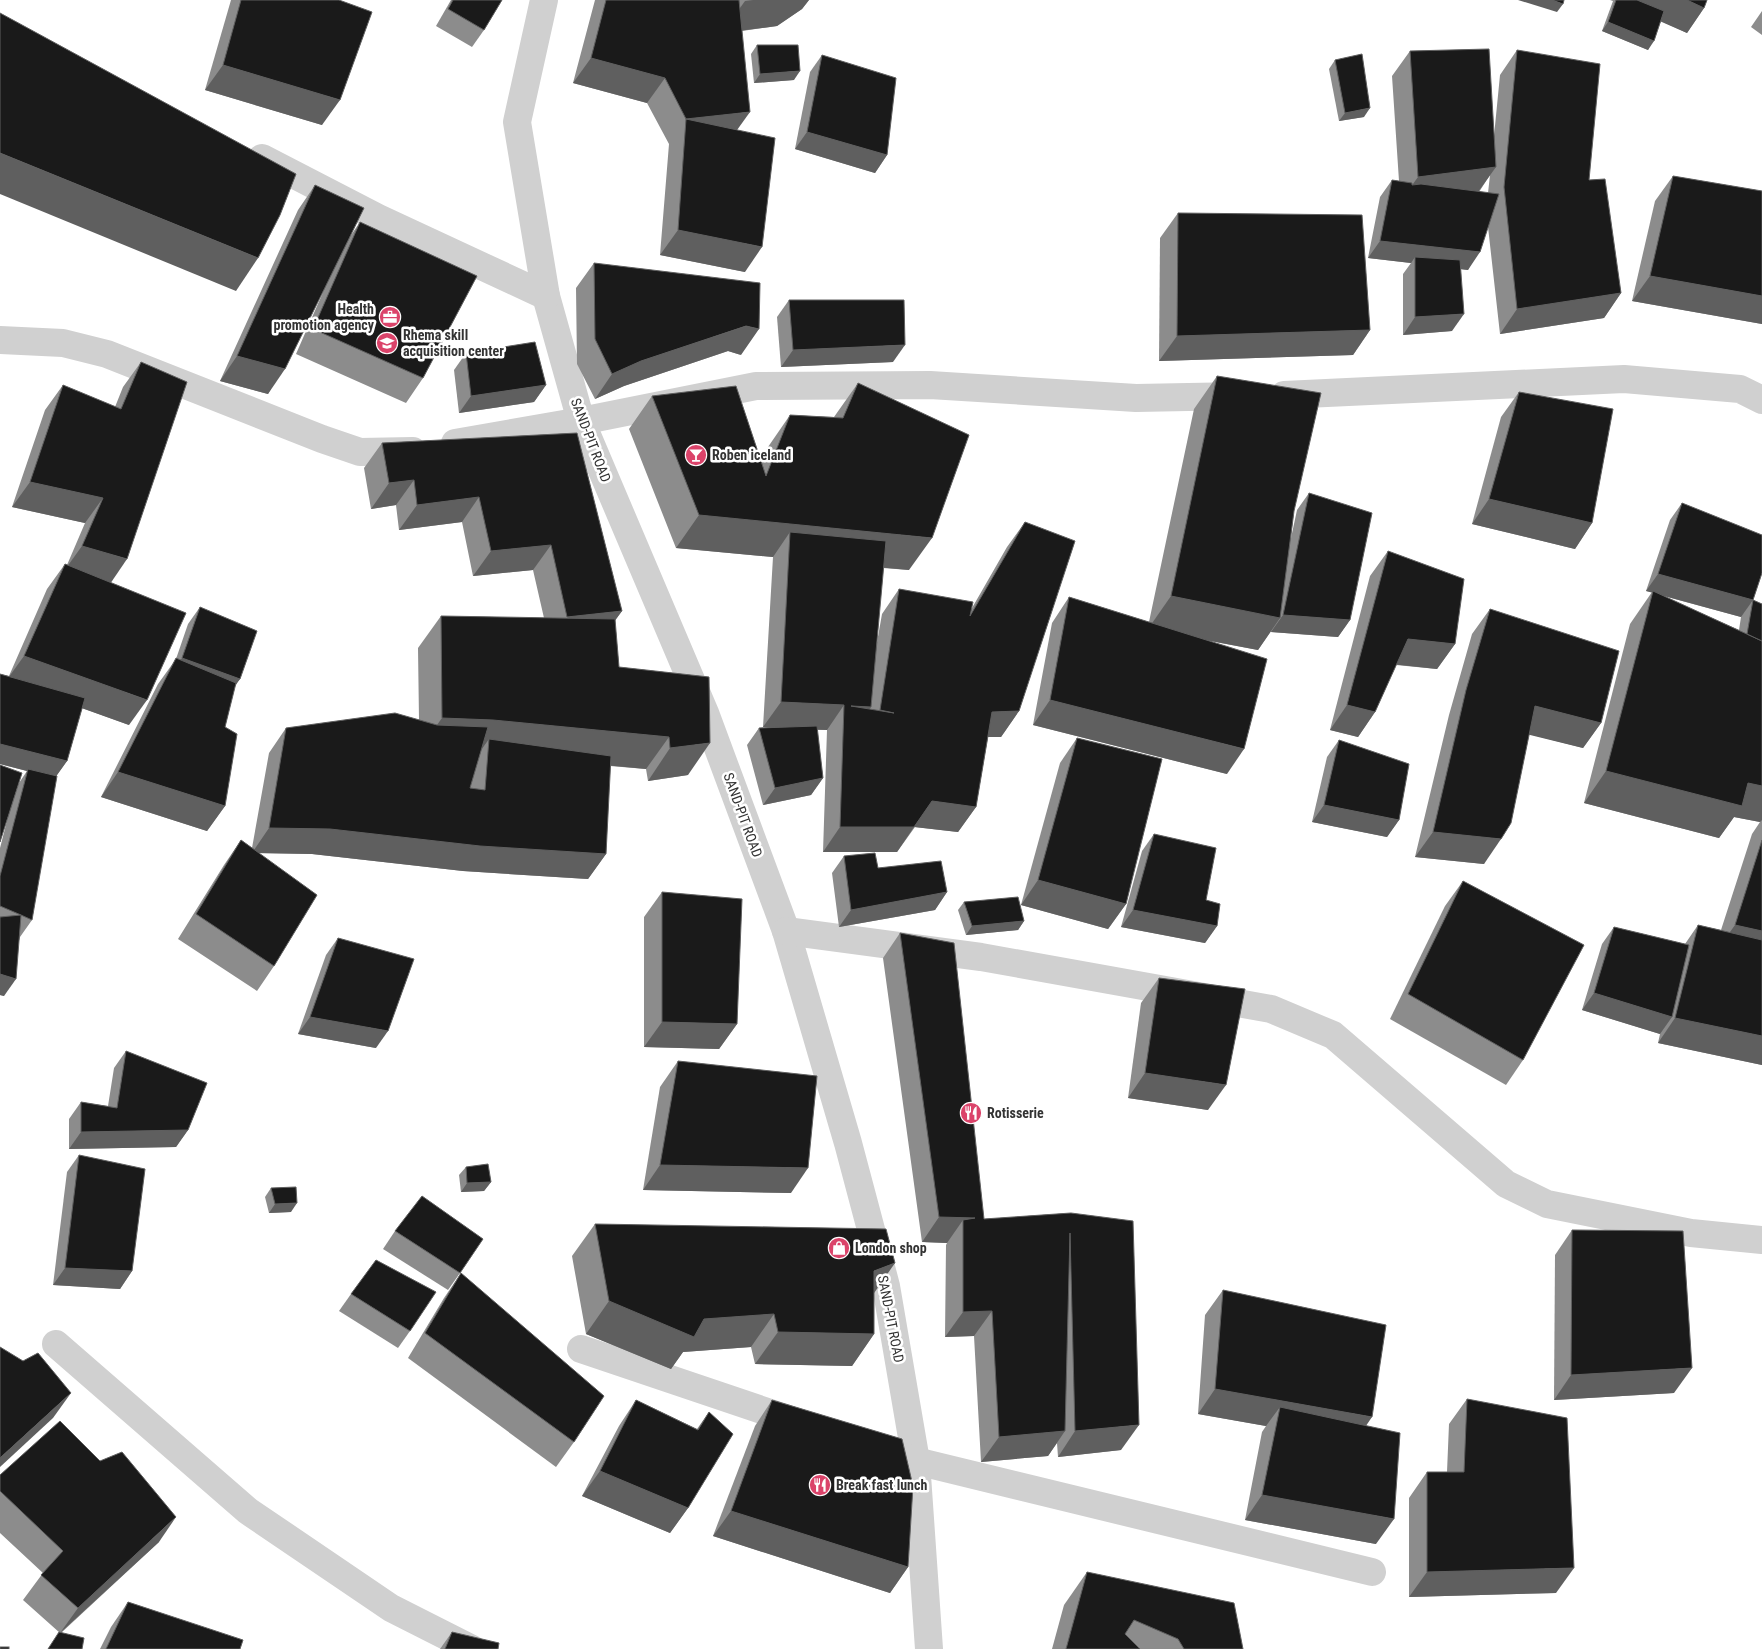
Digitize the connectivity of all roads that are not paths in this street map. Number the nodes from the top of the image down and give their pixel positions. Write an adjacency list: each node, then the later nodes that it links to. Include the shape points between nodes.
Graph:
1 (544, 0): 3 (street, SAND-PIT ROAD, via 517,122)
2 (237, 146): 3 (street, via 378,218)
3 (546, 296): 6 (street, SAND-PIT ROAD)
4 (0, 340): 6 (street, via 63,343 107,354 322,440 360,452 408,452)
5 (1762, 400): 6 (street, via 1740,389 1624,379 1281,396 1136,398 930,385 756,386)
6 (581, 421): 7 (street, SAND-PIT ROAD, via 705,713)
7 (786, 931): 8 (street, via 981,958 1271,1010 1333,1035 1506,1184 1547,1204 1691,1233); 13 (street, SAND-PIT ROAD, via 886,1286)
8 (1762, 1240)
9 (56, 1344): 15 (street, via 248,1511 391,1608)
10 (581, 1349): 11 (street)
11 (823, 1430)
12 (878, 1449): 13 (street)
13 (916, 1461): 14 (street); 16 (street, SAND-PIT ROAD)
14 (1372, 1572)
15 (472, 1649)
16 (929, 1649)

